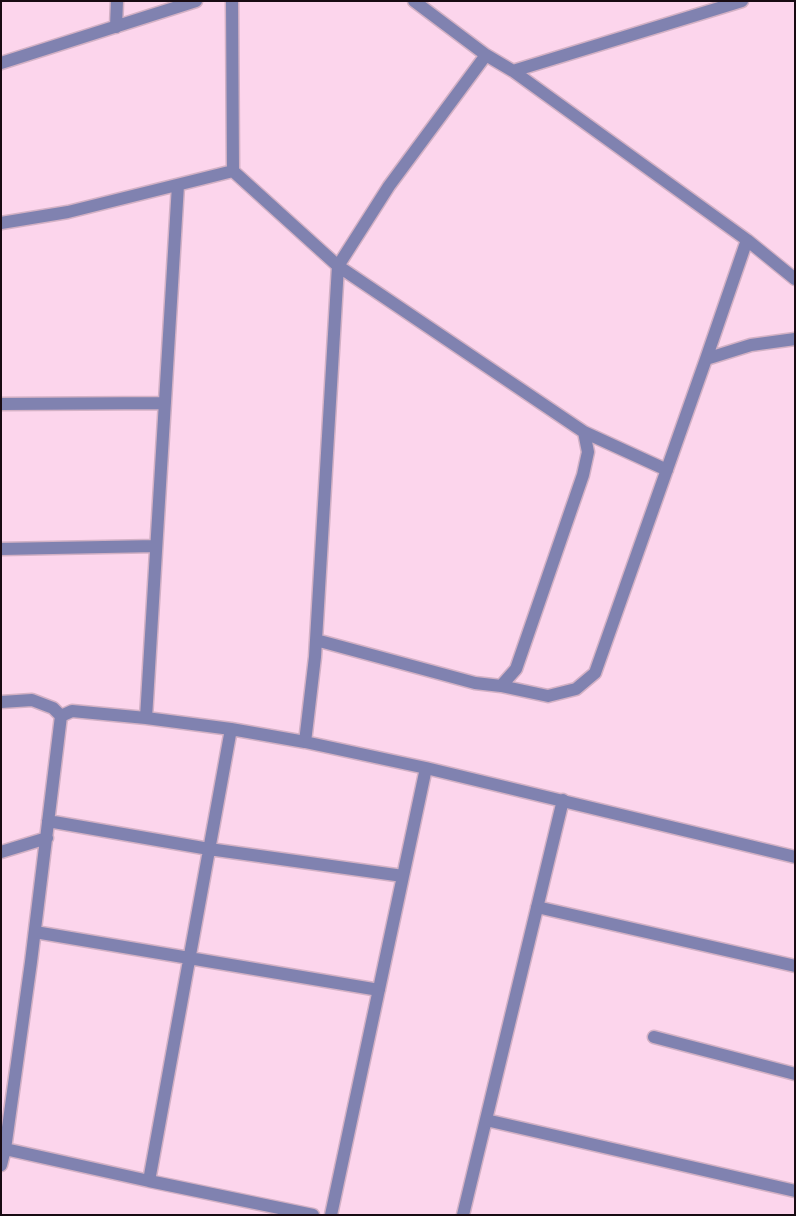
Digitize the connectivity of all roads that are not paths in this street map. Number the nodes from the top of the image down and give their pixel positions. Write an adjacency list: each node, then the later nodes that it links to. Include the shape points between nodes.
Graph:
1 (117, 1): 6 (street)
2 (196, 1): 6 (street)
3 (232, 1): 10 (street)
4 (414, 1): 7 (street)
5 (742, 1): 9 (street)
6 (116, 27): 8 (street)
7 (486, 55): 9 (street); 14 (street, via 388,186)
8 (1, 63)
9 (513, 71): 13 (street)
10 (233, 171): 11 (street); 14 (street)
11 (178, 184): 12 (street, via 68,212); 18 (street)
12 (1, 223)
13 (747, 240): 15 (street); 17 (street)
14 (338, 266): 20 (street); 24 (street)
15 (795, 279)
16 (795, 339): 17 (street, via 751,345)
17 (706, 359): 21 (street)
18 (165, 403): 19 (street); 22 (street)
19 (1, 404)
20 (584, 432): 21 (street); 25 (street, via 588,452 583,476 516,669)
21 (667, 470): 25 (street, via 595,673 576,689 548,696)
22 (156, 546): 23 (street); 28 (street)
23 (1, 549)
24 (316, 640): 25 (street, via 475,683); 30 (street)
25 (501, 686)
26 (1, 702): 27 (street, via 32,700 53,708)
27 (61, 716): 28 (street, via 72,711); 33 (street)
28 (146, 718): 29 (street)
29 (231, 729): 30 (street); 35 (street)
30 (305, 742): 31 (street)
31 (426, 768): 32 (street); 38 (street)
32 (563, 800): 37 (street); 39 (street)
33 (48, 821): 34 (street); 35 (street)
34 (47, 838): 36 (street); 40 (street)
35 (209, 849): 38 (street); 41 (street)
36 (1, 852)
37 (795, 857)
38 (403, 876): 43 (street)
39 (537, 907): 42 (street); 46 (street)
40 (35, 932): 41 (street); 47 (street)
41 (189, 958): 43 (street); 49 (street)
42 (795, 966)
43 (379, 990): 52 (street)
44 (654, 1037): 45 (street)
45 (795, 1074)
46 (486, 1120): 50 (street); 53 (street)
47 (3, 1148): 48 (street); 49 (street)
48 (1, 1164)
49 (148, 1181): 51 (street)
50 (795, 1190)
51 (313, 1215)
52 (332, 1215)
53 (463, 1215)

